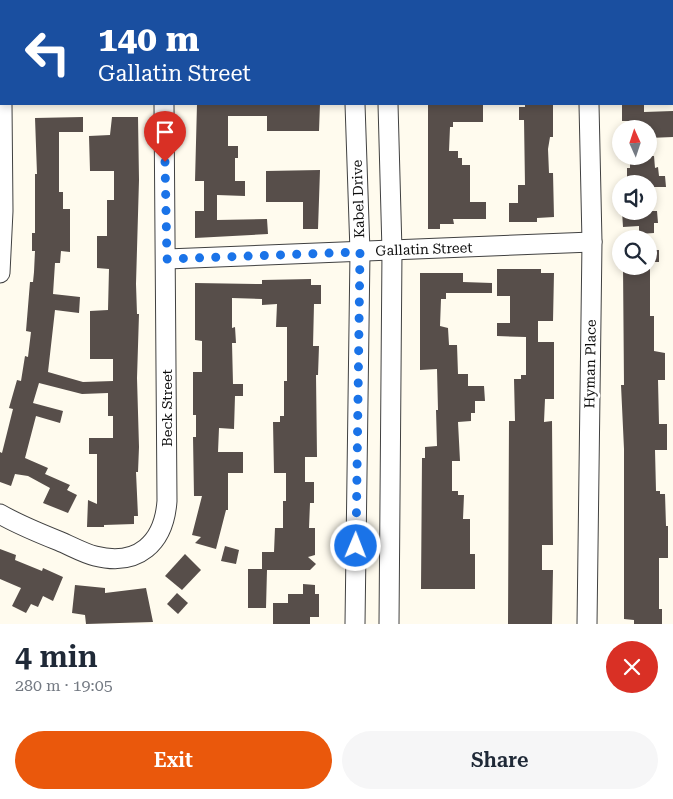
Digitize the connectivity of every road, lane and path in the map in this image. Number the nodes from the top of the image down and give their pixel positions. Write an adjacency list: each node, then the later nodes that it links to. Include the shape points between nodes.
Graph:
1 (2, 105): 10 (street, via 4,211)
2 (164, 105): 9 (street, Beck Street)
3 (355, 105): 8 (street, Kabel Drive)
4 (388, 105): 7 (street)
5 (589, 105): 6 (street, Hyman Place)
6 (592, 242): 7 (street, Gallatin Street); 14 (street, Hyman Place)
7 (392, 250): 8 (street, Gallatin Street); 13 (street)
8 (360, 252): 9 (street, Gallatin Street); 12 (street, Kabel Drive)
9 (167, 259): 11 (street, Beck Street, via 168,501 158,535 145,551 136,555 126,558 95,556)
10 (0, 274)
11 (0, 514)
12 (355, 624)
13 (389, 624)
14 (588, 624)

